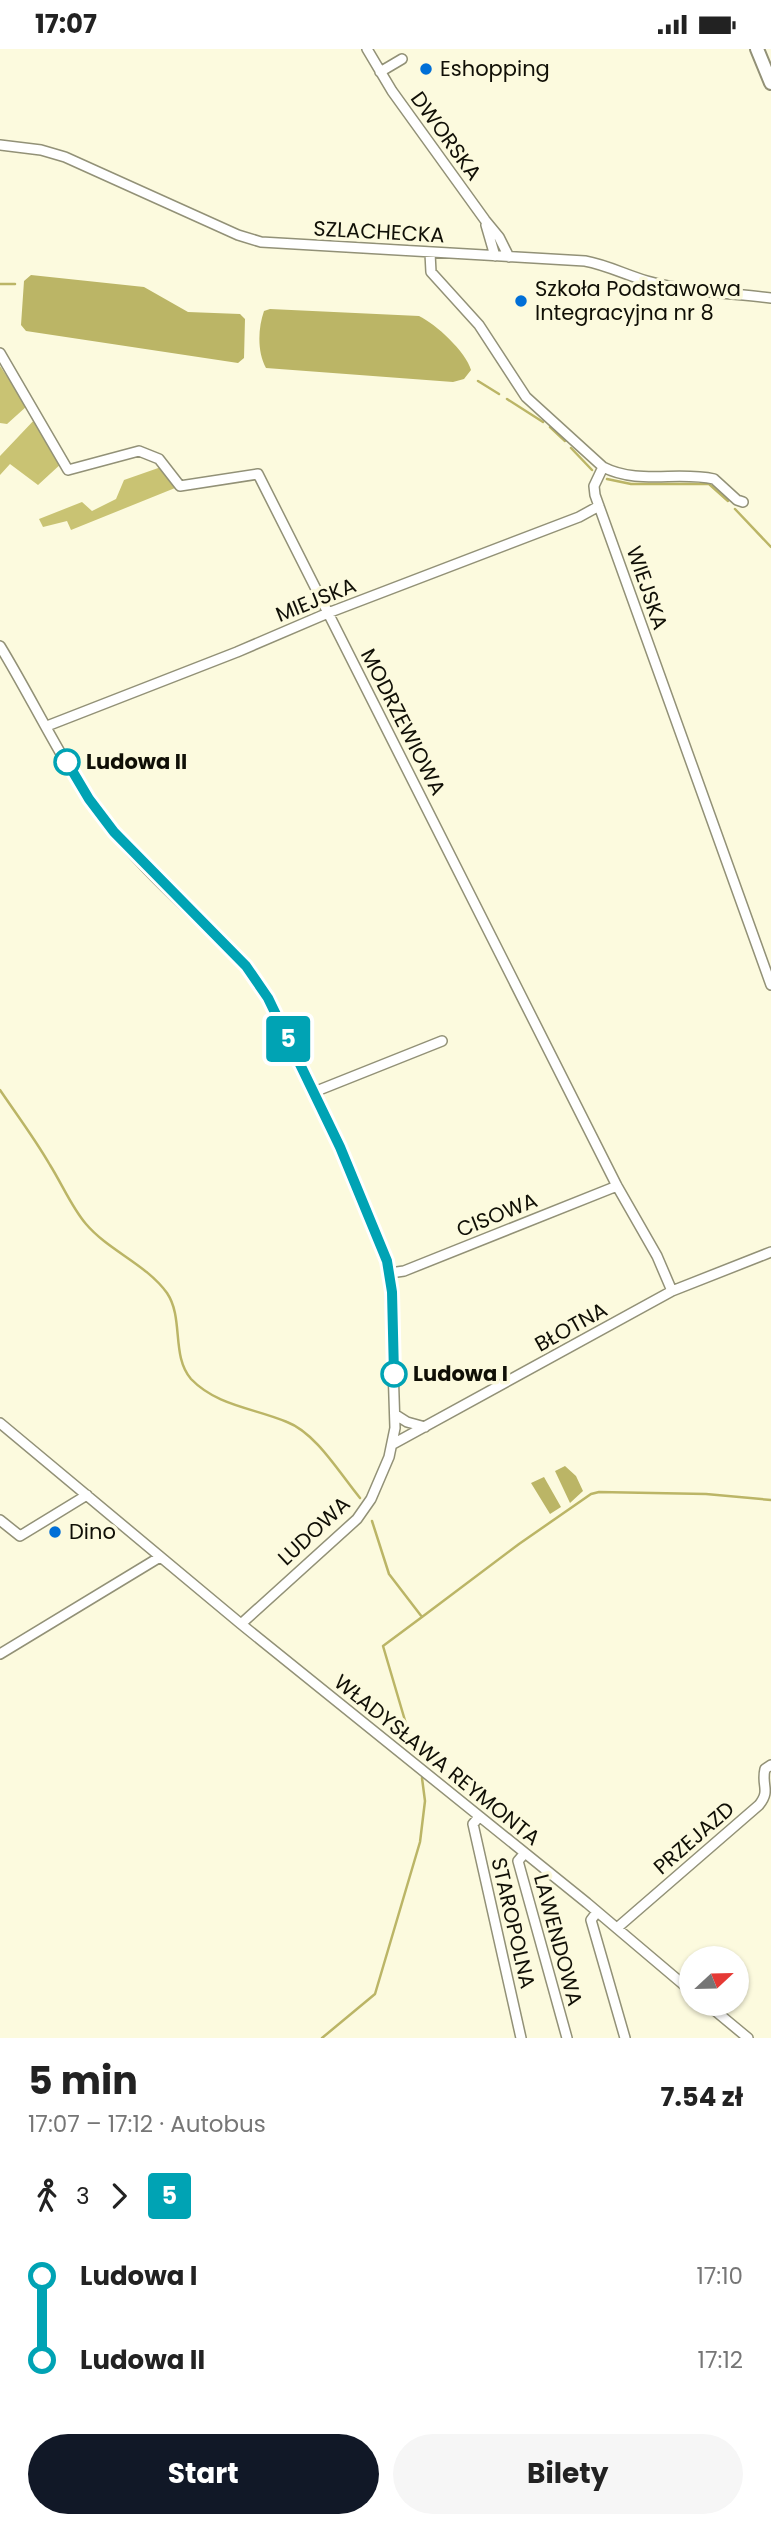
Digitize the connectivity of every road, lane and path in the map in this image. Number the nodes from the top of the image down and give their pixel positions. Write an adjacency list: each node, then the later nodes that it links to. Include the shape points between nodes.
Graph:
1 (367, 49): 4 (street, DWORSKA)
2 (757, 49): 5 (main road)
3 (402, 59): 4 (street)
4 (380, 72): 7 (street, DWORSKA)
5 (771, 83)
6 (0, 145): 8 (street, SZLACHECKA, via 65,157 261,242)
7 (485, 221): 9 (street, DWORSKA); 10 (street, DWORSKA)
8 (430, 253): 9 (street, SZLACHECKA); 13 (street, via 431,272 479,325 526,397)
9 (495, 256): 10 (street, SZLACHECKA)
10 (509, 257): 11 (street, SZLACHECKA, via 585,261 647,281)
11 (771, 298)
12 (0, 353): 16 (street, MODRZEWIOWA, via 68,470 139,451 159,459 180,486 258,474)
13 (603, 467): 14 (street, via 623,476 714,479); 15 (street, WIEJSKA, via 594,486)
14 (743, 502)
15 (599, 506): 16 (street, MIEJSKA); 19 (street, WIEJSKA)
16 (328, 613): 18 (street, MIEJSKA); 22 (street, MODRZEWIOWA)
17 (0, 646): 18 (street, LUDOWA)
18 (47, 726): 21 (street, LUDOWA, via 89,799 114,832 258,982)
19 (771, 985)
20 (442, 1041): 21 (street)
21 (314, 1092): 24 (street, LUDOWA)
22 (617, 1186): 24 (street, CISOWA); 25 (street, MODRZEWIOWA)
23 (771, 1252): 25 (street, BŁOTNA)
24 (390, 1273): 26 (street, LUDOWA)
25 (672, 1291): 28 (street, BŁOTNA)
26 (396, 1415): 28 (street); 29 (street, LUDOWA)
27 (0, 1423): 30 (street, WŁADYSŁAWA REYMONTA)
28 (425, 1427): 29 (street, BŁOTNA)
29 (393, 1444): 33 (street, LUDOWA, via 371,1499 357,1519)
30 (87, 1495): 31 (street, via 20,1536); 32 (street, WŁADYSŁAWA REYMONTA)
31 (0, 1520)
32 (160, 1557): 33 (street, WŁADYSŁAWA REYMONTA); 34 (street)
33 (241, 1624): 36 (street, WŁADYSŁAWA REYMONTA)
34 (0, 1654)
35 (771, 1765): 39 (street, PRZEJAZD, via 765,1769 766,1797 759,1805)
36 (479, 1817): 37 (street, WŁADYSŁAWA REYMONTA); 42 (street, STAROPOLNA, via 473,1824)
37 (524, 1854): 38 (street, WŁADYSŁAWA REYMONTA); 43 (street, LAWENDOWA, via 518,1861)
38 (597, 1912): 39 (street, WŁADYSŁAWA REYMONTA); 44 (street, via 591,1920)
39 (617, 1928): 40 (street, WŁADYSŁAWA REYMONTA)
40 (679, 1981)
41 (721, 2016): 45 (street)
42 (521, 2038)
43 (567, 2038)
44 (625, 2038)
45 (748, 2038)

